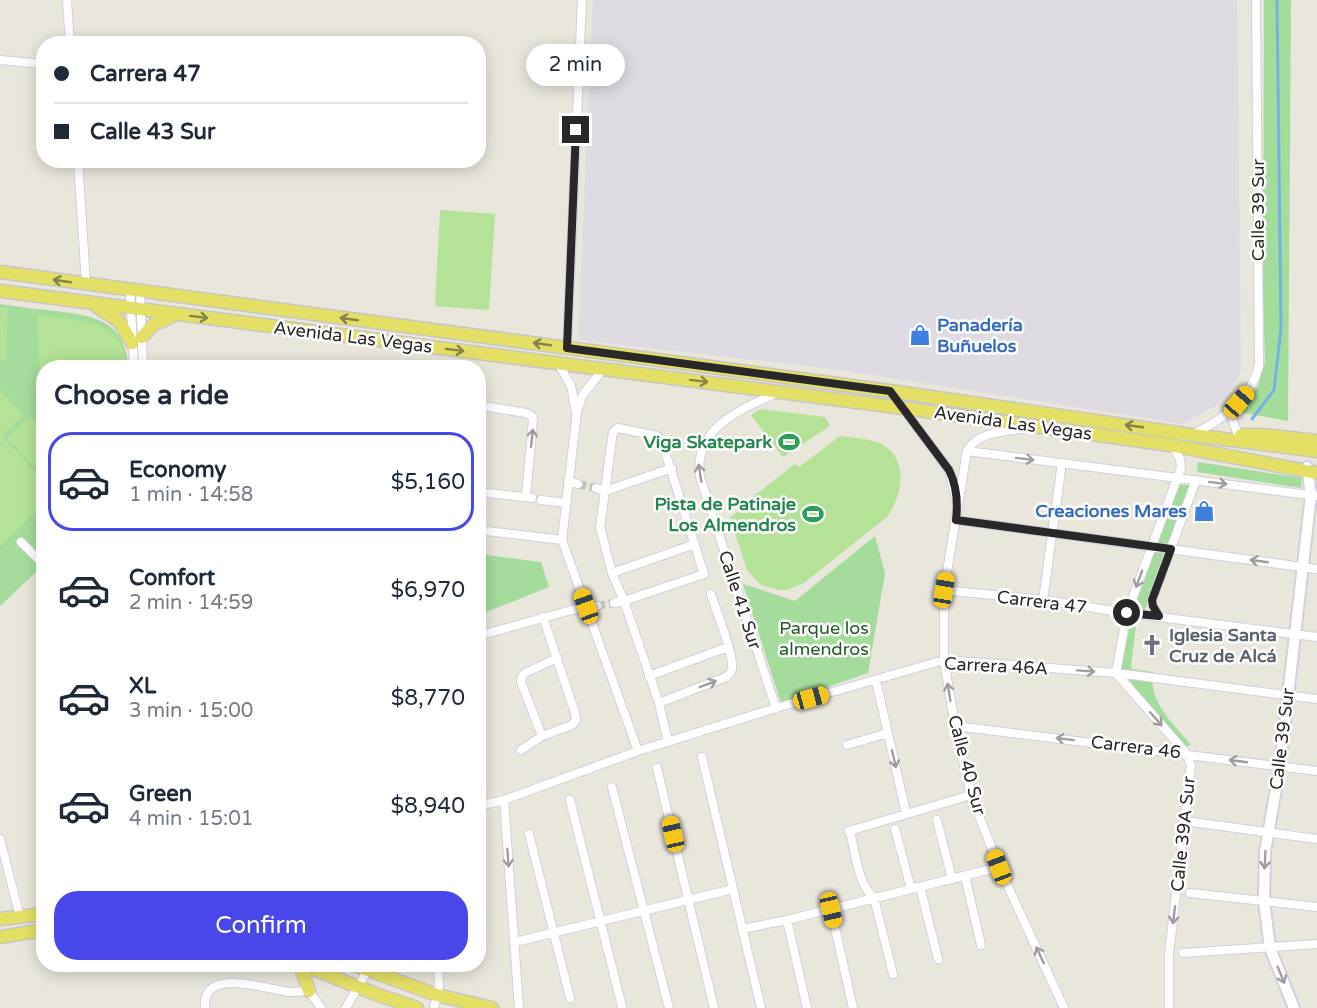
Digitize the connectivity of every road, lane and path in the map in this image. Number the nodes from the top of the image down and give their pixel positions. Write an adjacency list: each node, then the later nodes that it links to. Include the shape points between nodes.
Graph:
1 (67, 0): 4 (street)
2 (582, 0): 16 (street)
3 (1256, 0): 26 (street, Calle 39 Sur, via 1259,365 1248,392)
4 (69, 36)
5 (0, 60): 6 (street)
6 (36, 63)
7 (79, 168): 9 (street)
8 (0, 272): 9 (main road, Avenida Las Vegas, one-way to 8)
9 (86, 284): 11 (main road, Avenida Las Vegas)
10 (0, 291): 12 (main road, Avenida Las Vegas)
11 (135, 291): 13 (street); 16 (main road, Avenida Las Vegas, one-way to 11)
12 (88, 302): 13 (main road, Avenida Las Vegas); 15 (main road, via 119,321)
13 (136, 309): 14 (main road, Avenida Las Vegas); 15 (street)
14 (177, 314): 15 (main road, via 160,320); 19 (main road, Avenida Las Vegas, one-way to 19)
15 (137, 340): 17 (street); 18 (street)
16 (567, 348): 21 (main road, Avenida Las Vegas)
17 (135, 360)
18 (141, 360)
19 (558, 363): 20 (main road, Avenida Las Vegas); 27 (street, via 571,386)
20 (603, 369): 22 (main road, Avenida Las Vegas, one-way to 22); 27 (street, via 582,396)
21 (890, 391): 23 (main road, Avenida Las Vegas); 25 (street, Calle 40 Sur)
22 (779, 392): 25 (main road, Avenida Las Vegas); 85 (street, Calle 41 Sur, one-way to 22, via 698,466 703,445 723,421)
23 (975, 403): 28 (main road, via 939,403); 30 (main road, Avenida Las Vegas, one-way to 23)
24 (486, 406): 46 (street, one-way to 24, via 529,497 533,421 526,413)
25 (903, 408): 28 (main road, Avenida Las Vegas); 50 (street, Calle 40 Sur, via 949,470)
26 (1231, 410): 30 (street, Calle 39 Sur); 31 (street)
27 (577, 412): 42 (street)
28 (932, 412): 29 (main road, Avenida Las Vegas)
29 (1036, 427): 33 (main road, Avenida Las Vegas); 34 (street, via 976,439)
30 (1192, 435): 31 (main road, Avenida Las Vegas)
31 (1236, 438): 32 (main road, Avenida Las Vegas, via 1263,435); 35 (main road, Avenida Las Vegas); 36 (main road, via 1223,445)
32 (1317, 441)
33 (1173, 446): 36 (main road, Avenida Las Vegas); 40 (street, via 1181,463)
34 (967, 451): 37 (street, one-way to 37); 50 (street, Calle 40 Sur)
35 (1317, 451)
36 (1219, 454): 39 (main road, Avenida Las Vegas)
37 (1062, 463): 40 (street); 53 (street)
38 (672, 468): 45 (street); 45 (street, via 657,436 618,428 613,432); 56 (street)
39 (1312, 470): 47 (street, Calle 39 Sur)
40 (1177, 478): 41 (street); 57 (street)
41 (1196, 480): 47 (street, one-way to 47); 58 (street)
42 (568, 481): 43 (street); 49 (street)
43 (578, 484)
44 (596, 488): 45 (street)
45 (605, 490): 62 (street, via 600,527)
46 (486, 493)
47 (1314, 495): 60 (street, Calle 39 Sur)
48 (541, 500): 49 (street)
49 (566, 503): 54 (street)
50 (957, 506): 51 (street, Calle 40 Sur)
51 (956, 520): 53 (street); 63 (street, Calle 40 Sur)
52 (486, 531): 54 (street)
53 (1053, 533): 57 (street); 66 (street)
54 (562, 540): 68 (street)
55 (21, 542): 59 (street)
56 (695, 544): 62 (street); 65 (street, via 704,574)
57 (1152, 546): 58 (street); 70 (street, one-way to 70)
58 (1171, 549): 60 (street, one-way to 58); 71 (street, via 1152,600)
59 (36, 557)
60 (1302, 567): 61 (street); 74 (street, Calle 39 Sur)
61 (1317, 569)
62 (612, 573): 65 (street)
63 (944, 590): 66 (street, Carrera 47); 78 (street, Calle 40 Sur)
64 (711, 594): 76 (street)
65 (624, 600): 67 (street); 80 (street)
66 (1042, 600): 70 (street, Carrera 47)
67 (614, 603)
68 (586, 606): 69 (street); 72 (street); 92 (street)
69 (597, 606)
70 (1127, 613): 71 (street, Carrera 47); 79 (street)
71 (1159, 616): 74 (street, Carrera 47)
72 (543, 617): 73 (street); 77 (street)
73 (486, 634)
74 (1294, 635): 75 (street, Carrera 47); 82 (street, Calle 39 Sur)
75 (1317, 637)
76 (728, 647): 80 (street); 84 (street, one-way to 76, via 726,677 732,672)
77 (557, 658): 88 (street, via 522,676); 88 (street, via 576,720)
78 (944, 660): 79 (street, Carrera 46A, one-way to 79); 81 (street, Carrera 46A); 86 (street, Calle 40 Sur, one-way to 78)
79 (1116, 673): 82 (street, Carrera 46A); 93 (street, Calle 39A Sur, one-way to 93)
80 (649, 676): 84 (street)
81 (876, 681): 85 (street, Carrera 46A); 87 (street)
82 (1287, 695): 83 (street, Carrera 46A); 95 (street, Calle 39 Sur)
83 (1317, 699)
84 (658, 703): 89 (street)
85 (776, 708): 89 (street, Carrera 46A)
86 (955, 726): 93 (street, Carrera 46, one-way to 86); 99 (street, Calle 40 Sur)
87 (888, 733): 90 (street); 103 (street, one-way to 103)
88 (542, 736): 91 (street)
89 (668, 742): 92 (street, Carrera 46A)
90 (847, 746)
91 (521, 750)
92 (638, 751): 100 (street, Carrera 46A)
93 (1186, 753): 95 (street, Carrera 46, one-way to 93); 105 (street, Calle 39A Sur, via 1191,765)
94 (702, 757): 115 (street)
95 (1280, 766): 97 (street, Carrera 46); 107 (street, Calle 39 Sur)
96 (657, 768): 118 (street)
97 (1317, 771)
98 (612, 787): 121 (street)
99 (972, 795): 103 (street); 111 (street, Calle 40 Sur)
100 (504, 800): 102 (street, Carrera 46A); 132 (street, one-way to 132)
101 (570, 800): 127 (street)
102 (486, 804)
103 (906, 813): 117 (street, via 850,833 863,884)
104 (938, 820): 113 (street)
105 (1185, 821): 107 (street); 162 (street, Calle 39A Sur, one-way to 162, via 1169,954)
106 (895, 829): 114 (street)
107 (1268, 833): 110 (street); 119 (street, Calle 39 Sur, one-way to 119)
108 (529, 834): 130 (street)
109 (0, 839): 124 (street)
110 (1317, 839)
111 (999, 867): 112 (street); 161 (street, Calle 40 Sur, one-way to 111)
112 (965, 876): 113 (street); 134 (street)
113 (952, 879): 114 (street)
114 (915, 888): 117 (street); 137 (street)
115 (733, 889): 118 (street); 128 (street)
116 (1190, 893): 119 (street)
117 (874, 898): 122 (street); 143 (street)
118 (689, 900): 121 (street); 157 (street)
119 (1263, 901): 120 (street); 135 (street, Calle 39 Sur)
120 (1317, 907)
121 (645, 910): 127 (street); 156 (street)
122 (831, 910): 126 (street); 160 (street)
123 (36, 915): 124 (main road)
124 (20, 917): 125 (main road)
125 (0, 919)
126 (787, 920): 128 (street); 159 (street)
127 (599, 922): 130 (street); 148 (street)
128 (742, 929): 158 (street)
129 (36, 931): 131 (main road)
130 (554, 932): 132 (street); 147 (street)
131 (0, 937)
132 (515, 942): 155 (street)
133 (1317, 944): 135 (street)
134 (981, 945)
135 (1270, 948): 136 (street); 163 (street, Calle 39 Sur, one-way to 163)
136 (1183, 953)
137 (938, 959)
138 (303, 972): 145 (main road)
139 (320, 972): 144 (main road)
140 (365, 972): 144 (street)
141 (377, 972): 146 (main road)
142 (438, 972): 146 (street)
143 (893, 974)
144 (358, 987): 151 (street); 152 (main road)
145 (309, 991): 149 (street, via 292,992 246,982 217,985 205,999); 150 (street)
146 (437, 995): 153 (street); 154 (main road)
147 (570, 998)
148 (622, 1007)
149 (205, 1008)
150 (321, 1008)
151 (346, 1008)
152 (417, 1008)
153 (434, 1008)
154 (492, 1008)
155 (519, 1008)
156 (669, 1008)
157 (714, 1008)
158 (761, 1008)
159 (807, 1008)
160 (853, 1008)
161 (1064, 1008)
162 (1169, 1008)
163 (1294, 1008)

